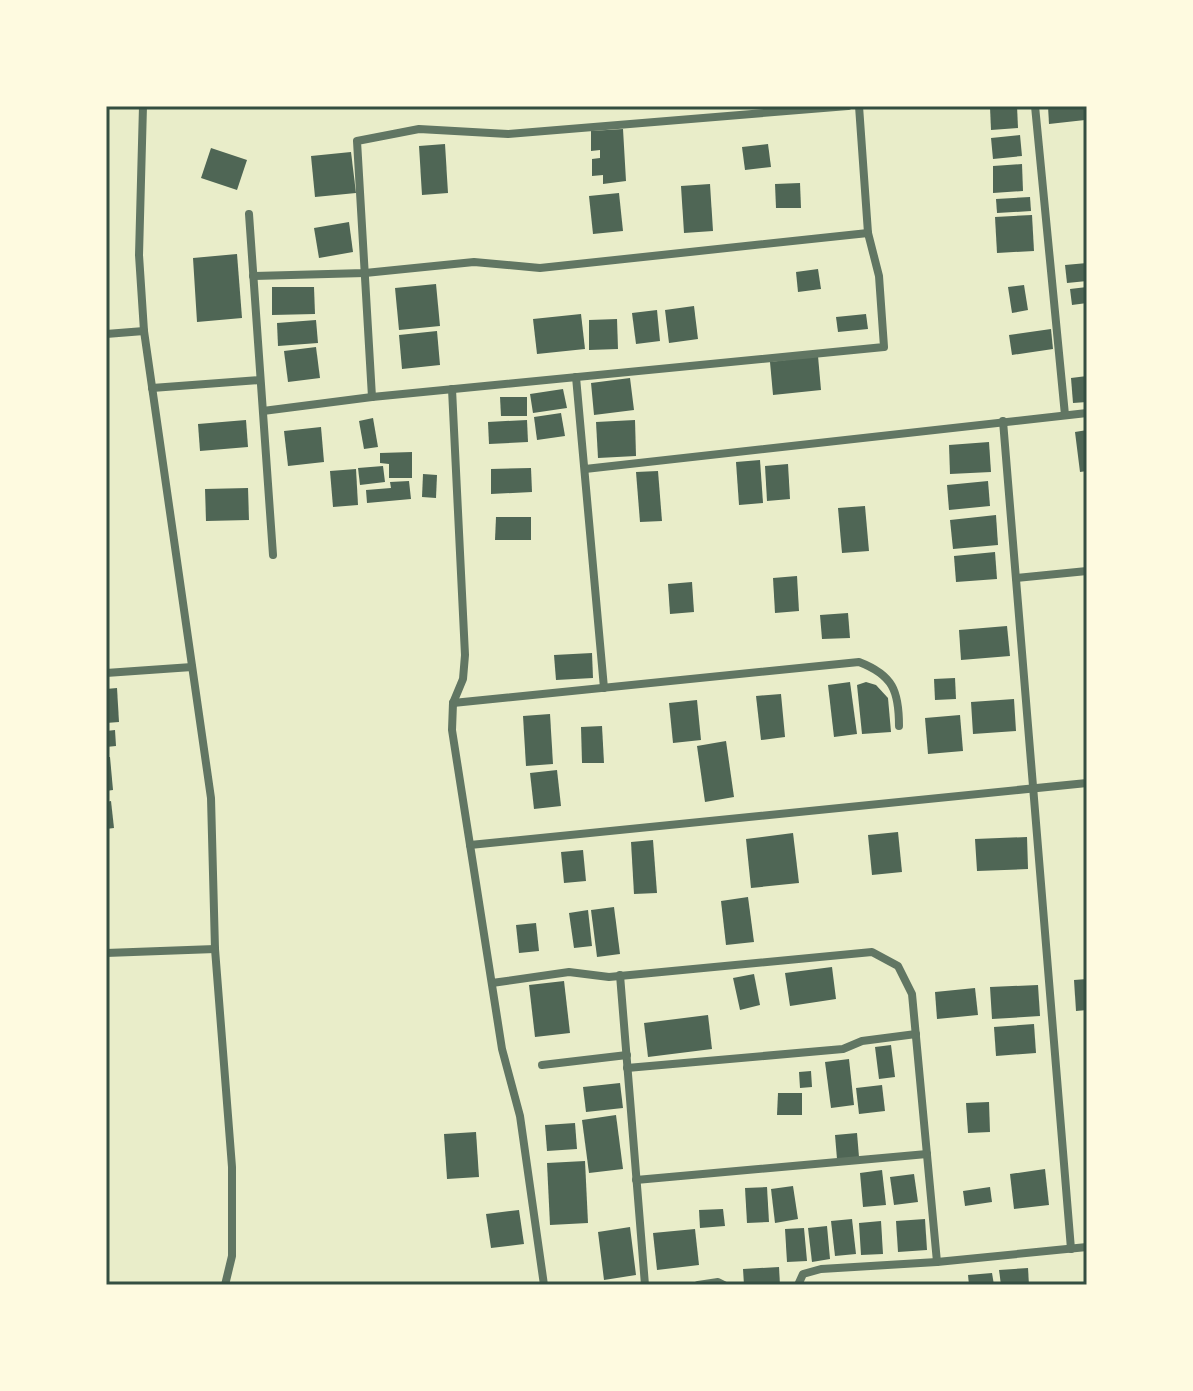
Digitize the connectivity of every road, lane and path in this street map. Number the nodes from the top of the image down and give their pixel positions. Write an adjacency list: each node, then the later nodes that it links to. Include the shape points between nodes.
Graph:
1 (143, 106): 9 (street, via 139,255)
2 (848, 106): 7 (street, via 508,134 419,129 357,141)
3 (859, 106): 6 (street)
4 (1035, 106): 18 (street)
5 (249, 214): 8 (street)
6 (868, 233): 7 (street, via 540,268 474,262); 11 (street, via 879,276 884,347)
7 (365, 273): 8 (street); 15 (street)
8 (253, 276): 12 (street)
9 (144, 331): 10 (street); 13 (street)
10 (106, 334)
11 (576, 377): 14 (street); 20 (street)
12 (260, 380): 13 (street); 16 (street)
13 (152, 388): 24 (street)
14 (452, 389): 15 (street); 27 (street, via 465,655)
15 (372, 397): 16 (street)
16 (263, 411): 21 (street)
17 (1087, 413): 18 (street)
18 (1065, 415): 19 (street)
19 (1003, 421): 20 (street); 23 (street)
20 (585, 469): 26 (street)
21 (273, 555)
22 (1087, 571): 23 (street)
23 (1016, 578): 30 (street)
24 (192, 667): 25 (street); 32 (street, via 211,798)
25 (106, 673)
26 (604, 688): 27 (street); 28 (street, via 859,662 891,683 899,701)
27 (453, 703): 31 (street, via 452,730)
28 (899, 726)
29 (1087, 783): 30 (street)
30 (1033, 789): 31 (street); 43 (street)
31 (470, 845): 35 (street)
32 (215, 949): 33 (street); 45 (street, via 232,1167 232,1256)
33 (106, 953)
34 (620, 975): 35 (street, via 569,972); 36 (street, via 872,952 898,966 912,994); 37 (street)
35 (492, 983): 46 (street, via 520,1116)
36 (916, 1034): 39 (street, via 862,1041 843,1049); 40 (street)
37 (627, 1055): 38 (street); 39 (street)
38 (542, 1065)
39 (627, 1068): 41 (street)
40 (927, 1154): 41 (street); 44 (street)
41 (636, 1180): 47 (street)
42 (1087, 1247): 43 (street)
43 (1071, 1249): 44 (street)
44 (937, 1262): 50 (street, via 821,1269 803,1274)
45 (225, 1285)
46 (544, 1285)
47 (645, 1285)
48 (698, 1285): 49 (street)
49 (724, 1285)
50 (798, 1285)

